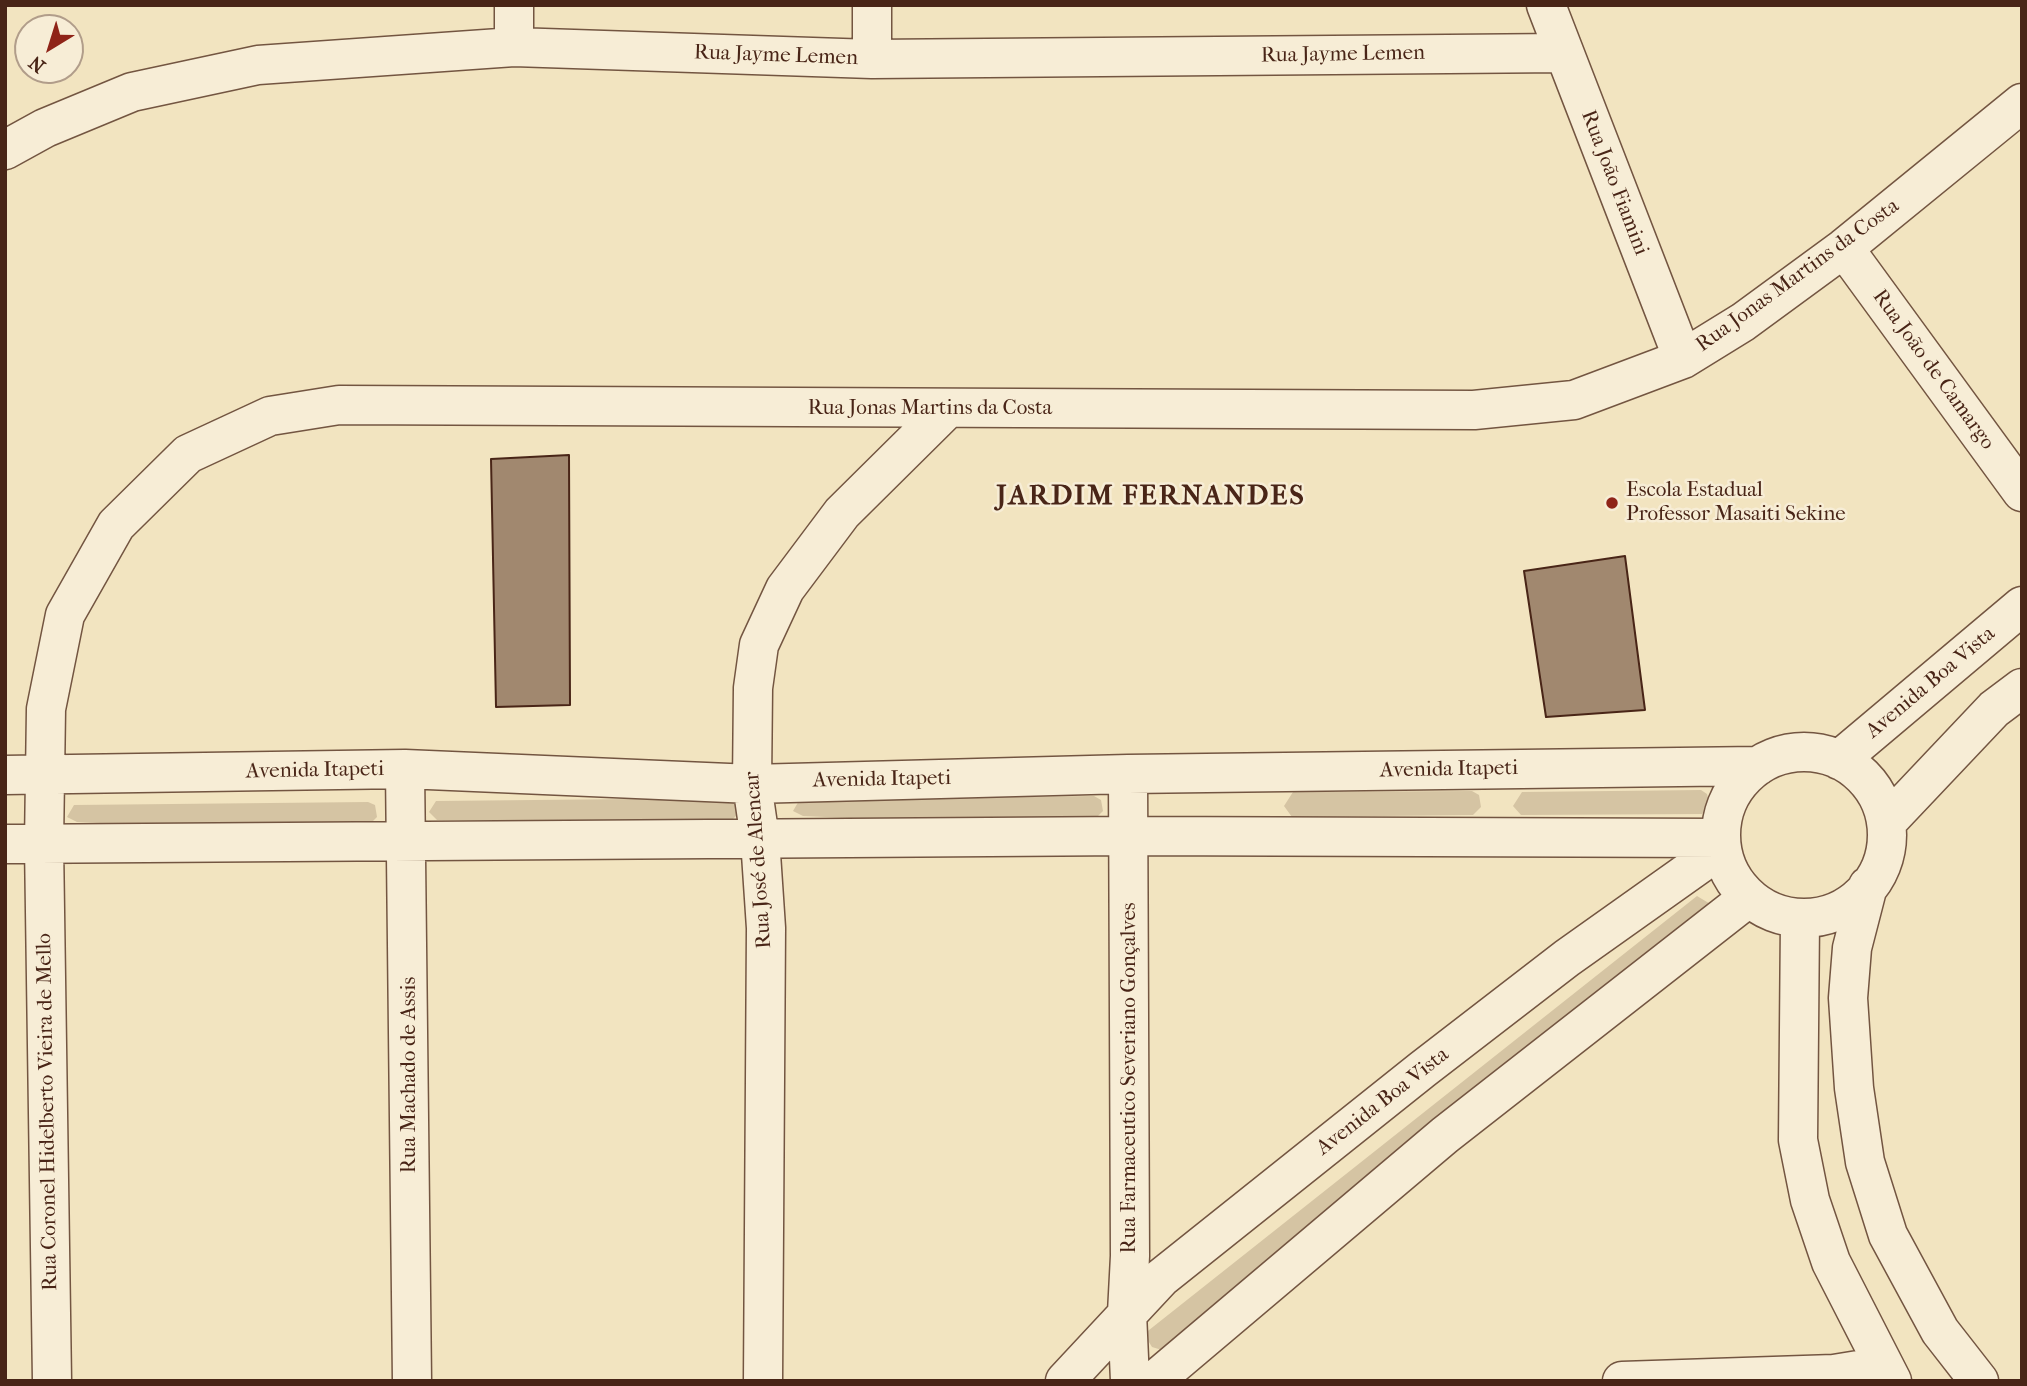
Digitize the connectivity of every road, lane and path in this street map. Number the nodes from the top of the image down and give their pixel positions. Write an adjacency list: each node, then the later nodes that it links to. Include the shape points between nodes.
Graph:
1 (514, 5): 4 (street)
2 (872, 5): 6 (street)
3 (1546, 5): 5 (street, Rua João Fiamini)
4 (514, 47): 6 (street, Rua Jayme Lemen); 8 (street, Rua Jayme Lemen, via 258,65 132,92)
5 (1563, 53): 6 (street, Rua Jayme Lemen); 10 (street, Rua João Fiamini)
6 (872, 59)
7 (2022, 103): 9 (street, Rua Jonas Martins da Costa)
8 (5, 150)
9 (1844, 247): 10 (street, Rua Jonas Martins da Costa, via 1743,322); 12 (street, Rua João de Camargo)
10 (1683, 359): 11 (street, Rua Jonas Martins da Costa, via 1574,400 1474,410)
11 (947, 409): 18 (street, Rua Jonas Martins da Costa, via 339,405 270,416 188,454 116,525 65,615 46,709); 21 (street, Rua José de Alencar, via 842,513 785,589 759,645 753,688)
12 (2022, 492)
13 (2022, 606): 15 (street, Avenida Boa Vista)
14 (2022, 688): 22 (street, via 1994,709)
15 (1839, 760): 16 (street, via 1812,753 1783,755); 22 (street, via 1873,789)
16 (1758, 766): 19 (street, Avenida Itapeti); 26 (street, via 1738,785 1725,810)
17 (405, 769): 18 (street, Avenida Itapeti); 21 (street, Avenida Itapeti); 25 (street, Rua Machado de Assis)
18 (46, 774): 20 (street, Avenida Itapeti); 28 (street, Rua Jonas Martins da Costa)
19 (1128, 774): 21 (street, Avenida Itapeti); 23 (street, Rua Farmaceutico Severiano Gonçalves)
20 (5, 775)
21 (752, 784): 24 (street, Rua José de Alencar)
22 (1888, 821): 29 (street, via 1885,856)
23 (1130, 836): 24 (street); 26 (street); 32 (street, Rua Farmaceutico Severiano Gonçalves)
24 (760, 839): 25 (street); 37 (street, Rua José de Alencar, via 766,928)
25 (408, 841): 28 (street); 36 (street, Rua Machado de Assis)
26 (1722, 843): 30 (street, via 1730,872); 32 (street, Avenida Boa Vista, via 1423,1069 1161,1278)
27 (5, 844): 28 (street)
28 (44, 844): 35 (street, Rua Coronel Hidelberto Vieira de Mello)
29 (1868, 886): 31 (street, via 1844,908); 42 (street, via 1852,948 1848,998 1865,1161 1888,1235 1940,1331)
30 (1748, 898): 31 (street); 40 (street, via 1445,1135)
31 (1800, 920): 33 (street, via 1798,1140 1810,1200 1831,1262)
32 (1127, 1313): 38 (street, Avenida Boa Vista); 39 (street, Rua Farmaceutico Severiano Gonçalves)
33 (1887, 1373): 34 (street)
34 (1835, 1377): 41 (street)
35 (52, 1381)
36 (412, 1381)
37 (764, 1381)
38 (1065, 1381)
39 (1130, 1381)
40 (1154, 1381)
41 (1622, 1381)
42 (1979, 1381)

